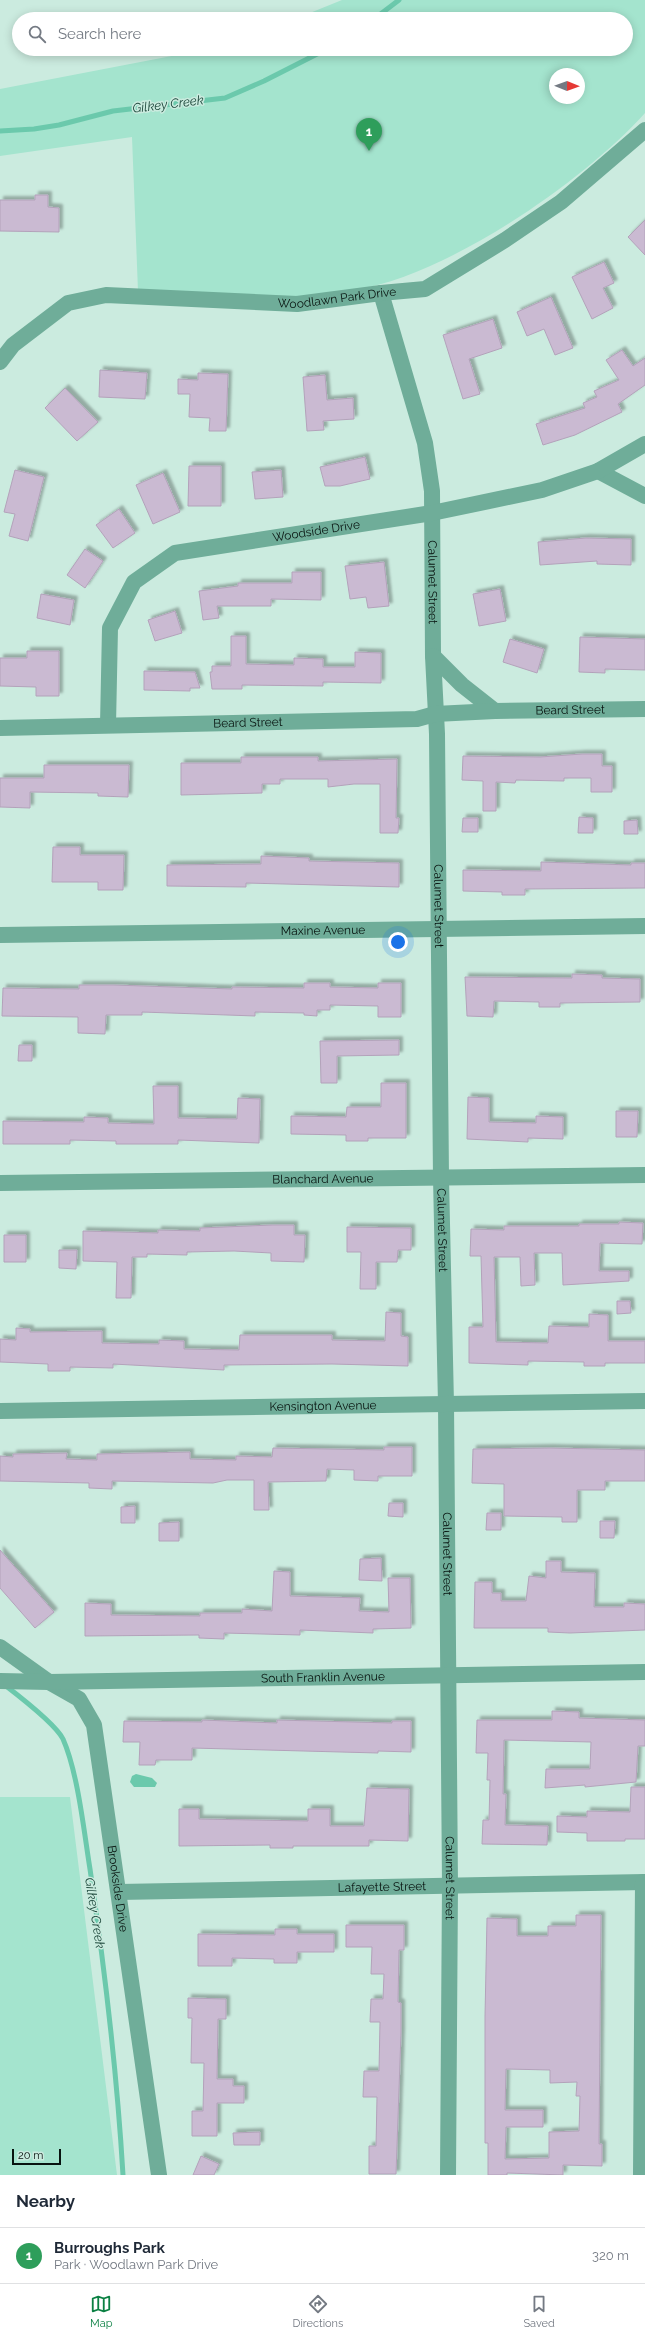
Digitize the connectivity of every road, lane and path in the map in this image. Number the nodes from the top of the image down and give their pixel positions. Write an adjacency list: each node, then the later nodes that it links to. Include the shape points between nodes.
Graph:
1 (645, 130): 2 (street, Woodlawn Park Drive, via 561,202 472,261 425,289)
2 (381, 292): 3 (street, Woodlawn Park Drive, via 297,304 106,295 68,303 13,345); 7 (street, Calumet Street, via 425,443 432,490)
3 (0, 362)
4 (645, 444): 5 (street, Woodside Drive)
5 (598, 471): 6 (street); 7 (street, Woodside Drive, via 542,490)
6 (645, 496)
7 (432, 513): 8 (street, Calumet Street); 12 (street, Woodside Drive, via 175,553 134,582 110,628)
8 (433, 656): 10 (street, via 462,685); 11 (street, Calumet Street)
9 (645, 709): 10 (street, Beard Street)
10 (495, 711): 11 (street, Beard Street)
11 (435, 714): 12 (street, Beard Street, via 416,719); 15 (street, Calumet Street)
12 (108, 725): 13 (street, Beard Street)
13 (0, 728)
14 (645, 926): 15 (street, Maxine Avenue)
15 (439, 928): 16 (street, Maxine Avenue); 18 (street, Calumet Street)
16 (0, 935)
17 (645, 1175): 18 (street, Blanchard Avenue)
18 (442, 1178): 19 (street, Blanchard Avenue); 21 (street, Calumet Street)
19 (0, 1183)
20 (645, 1401): 21 (street, Kensington Avenue)
21 (446, 1404): 22 (street, Kensington Avenue); 25 (street, Calumet Street)
22 (0, 1411)
23 (0, 1647): 27 (street, Brookside Drive)
24 (645, 1672): 25 (street, South Franklin Avenue)
25 (447, 1675): 27 (street, South Franklin Avenue); 29 (street, Calumet Street)
26 (0, 1681): 27 (street, South Franklin Avenue)
27 (49, 1682): 30 (street, Brookside Drive, via 79,1699 94,1725)
28 (644, 1882): 29 (street, Lafayette Street); 33 (street)
29 (450, 1885): 30 (street, Lafayette Street); 32 (street, Calumet Street)
30 (119, 1892): 31 (street, Brookside Drive)
31 (159, 2175)
32 (448, 2175)
33 (641, 2175)

